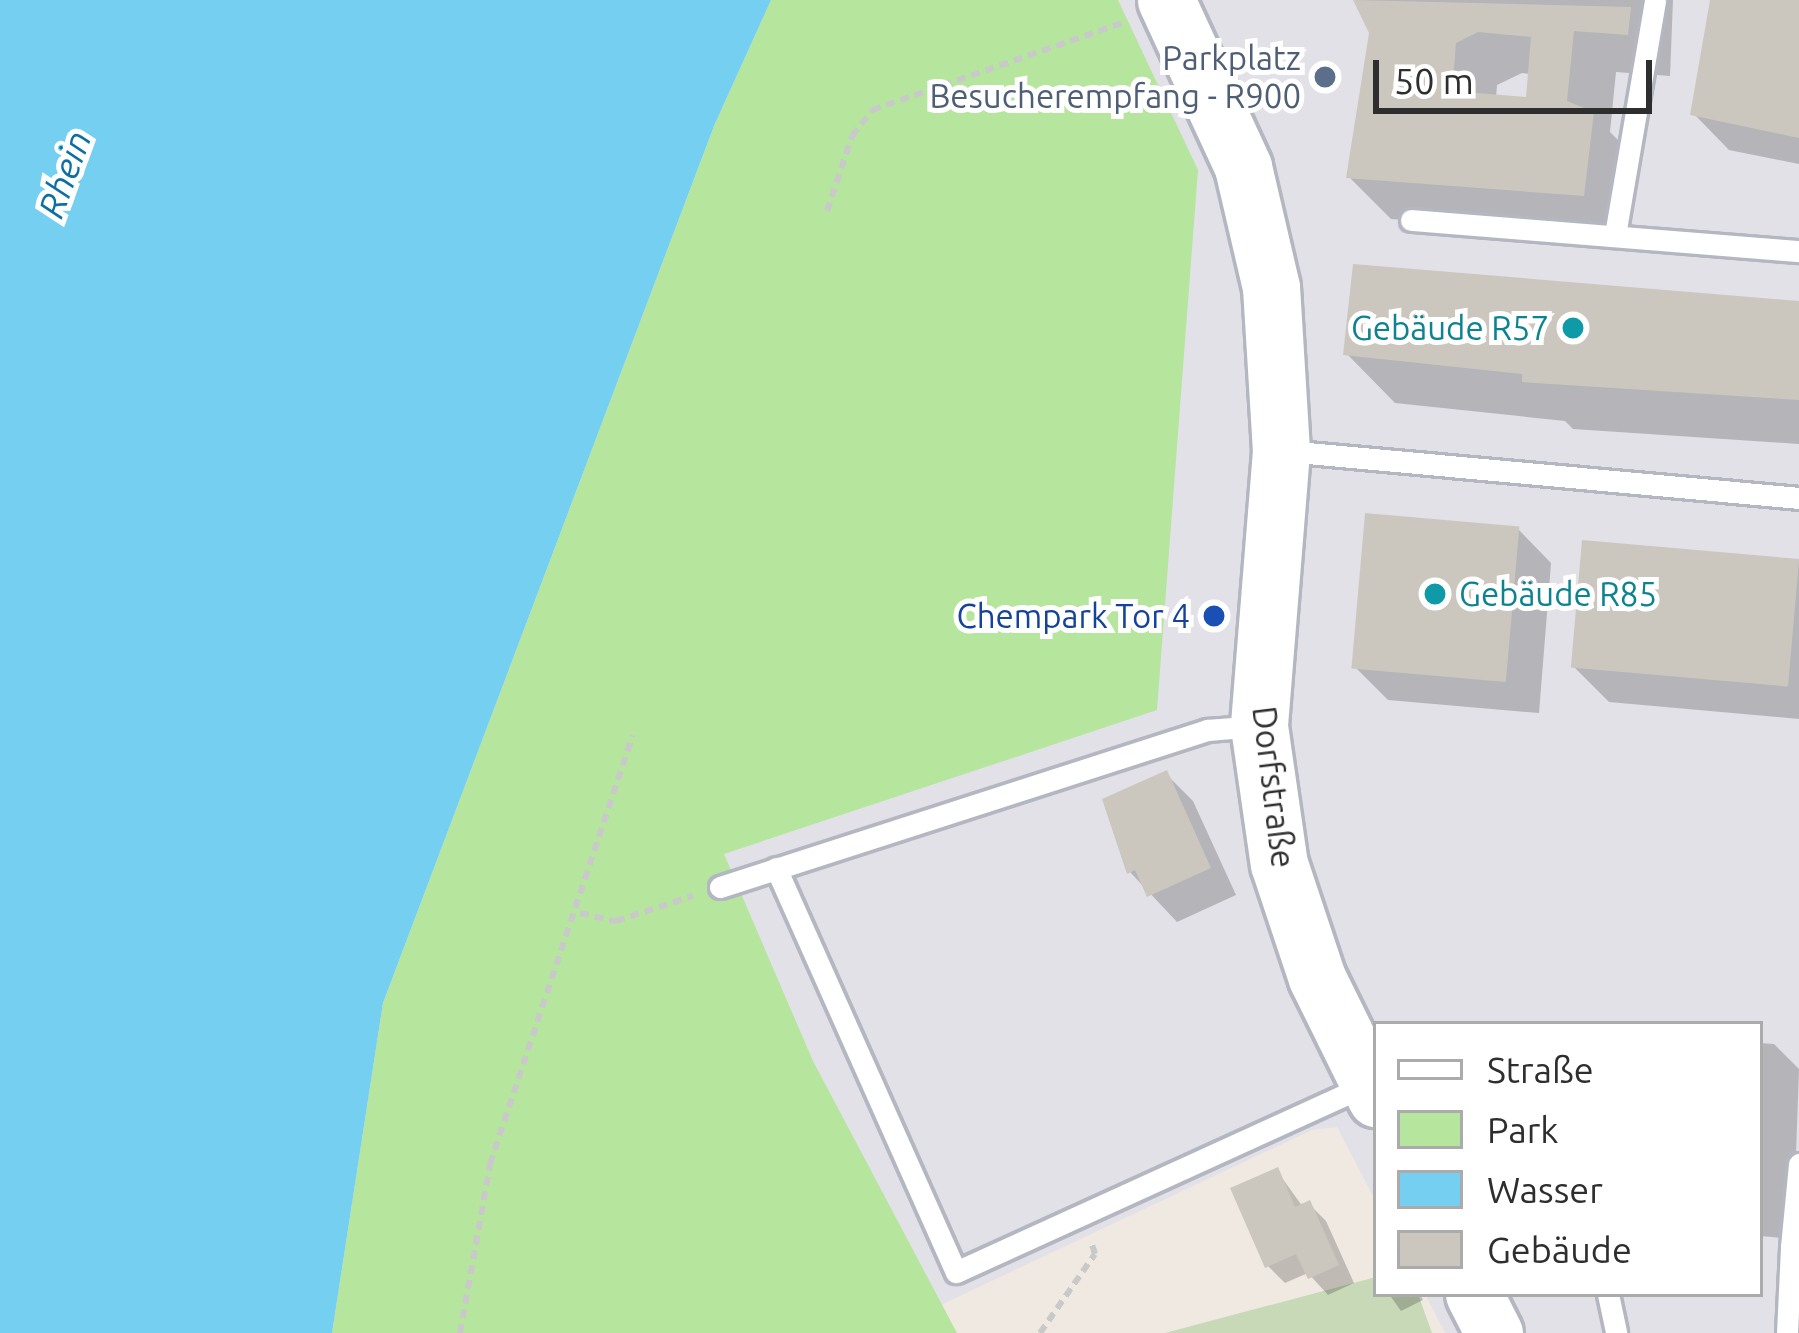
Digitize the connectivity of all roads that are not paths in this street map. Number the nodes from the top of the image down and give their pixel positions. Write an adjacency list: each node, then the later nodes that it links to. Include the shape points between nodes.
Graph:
1 (1655, 0): 4 (lane)
2 (1168, 4): 6 (street, Dorfstraße, via 1243,167 1271,287)
3 (1411, 220): 4 (lane)
4 (1615, 235): 5 (lane)
5 (1799, 250)
6 (1281, 451): 7 (lane); 8 (street, Dorfstraße)
7 (1799, 498)
8 (1259, 726): 9 (lane, via 1207,730); 11 (street, Dorfstraße, via 1279,864 1317,978)
9 (776, 868): 10 (lane); 11 (lane, via 956,1272)
10 (719, 887)
11 (1372, 1090)
12 (1799, 1164): 13 (lane)
13 (1795, 1248): 18 (lane)
14 (1476, 1297): 16 (street)
15 (1609, 1297): 17 (lane)
16 (1494, 1333)
17 (1616, 1333)
18 (1787, 1333)

